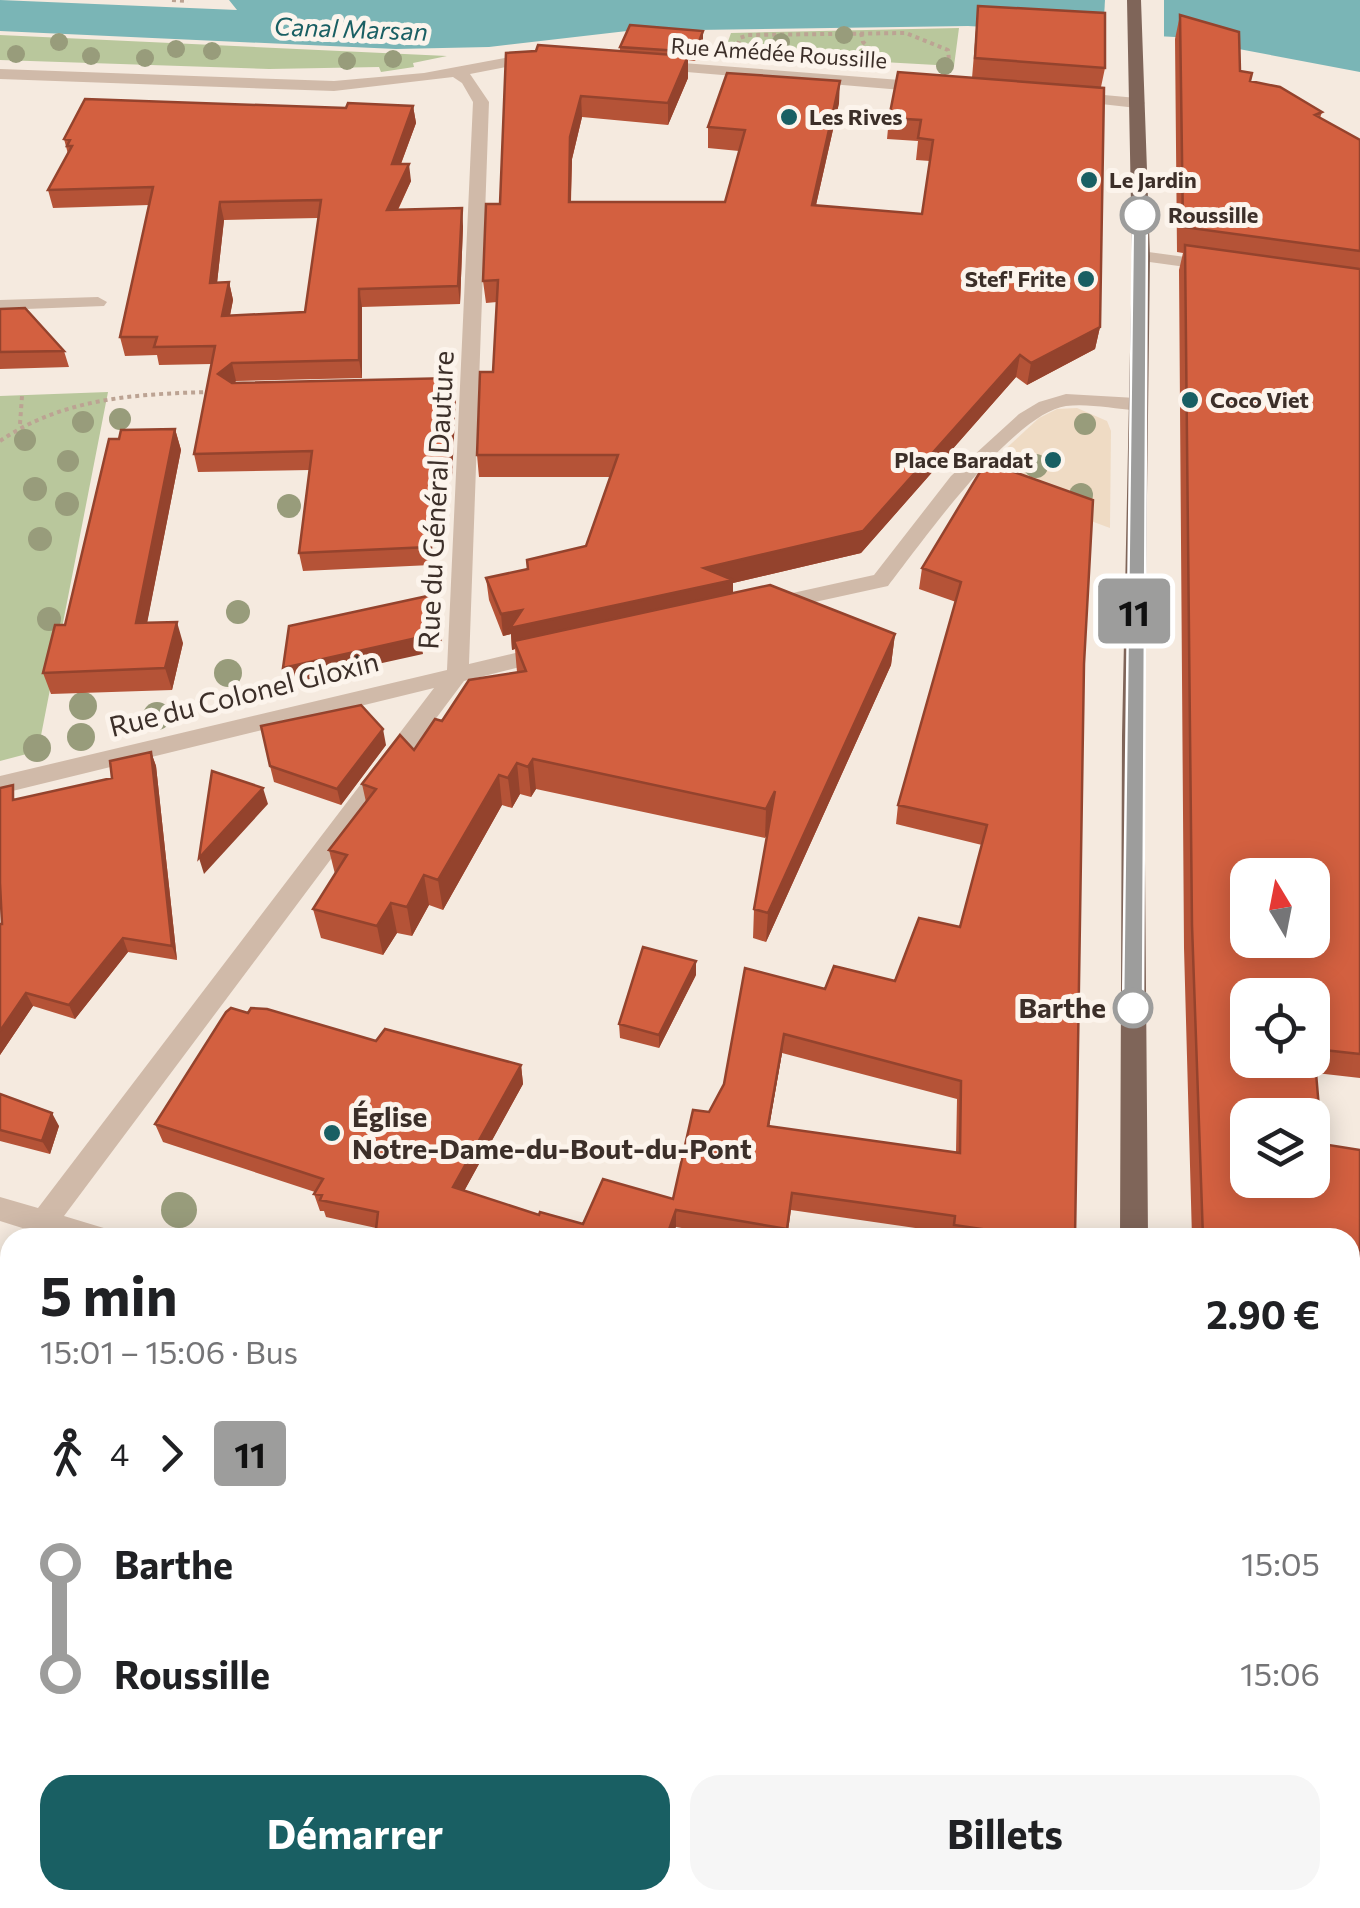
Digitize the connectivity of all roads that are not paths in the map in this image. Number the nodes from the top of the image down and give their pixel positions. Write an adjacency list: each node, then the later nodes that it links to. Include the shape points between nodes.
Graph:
1 (1134, 0): 8 (main road)
2 (553, 58): 4 (street)
3 (632, 64): 6 (street, Rue Amédée Roussille)
4 (456, 72): 5 (street, via 334,86); 16 (street, Rue du Général Dauture, via 481,102 462,386)
5 (0, 74)
6 (939, 88)
7 (1050, 96): 8 (street)
8 (1137, 103): 9 (main road)
9 (1141, 256): 10 (street); 13 (main road)
10 (1229, 268)
11 (98, 302): 12 (street)
12 (0, 304)
13 (1136, 404): 14 (street, via 1066,400 1046,406 958,481 881,580); 21 (main road)
14 (747, 610)
15 (574, 648): 16 (street, Rue du Colonel Gloxin)
16 (458, 673): 17 (street, Rue du Colonel Gloxin); 19 (street, Rue du Général Dauture)
17 (0, 785)
18 (0, 1209): 19 (street)
19 (44, 1222): 20 (street)
20 (64, 1228)
21 (1134, 1228)

